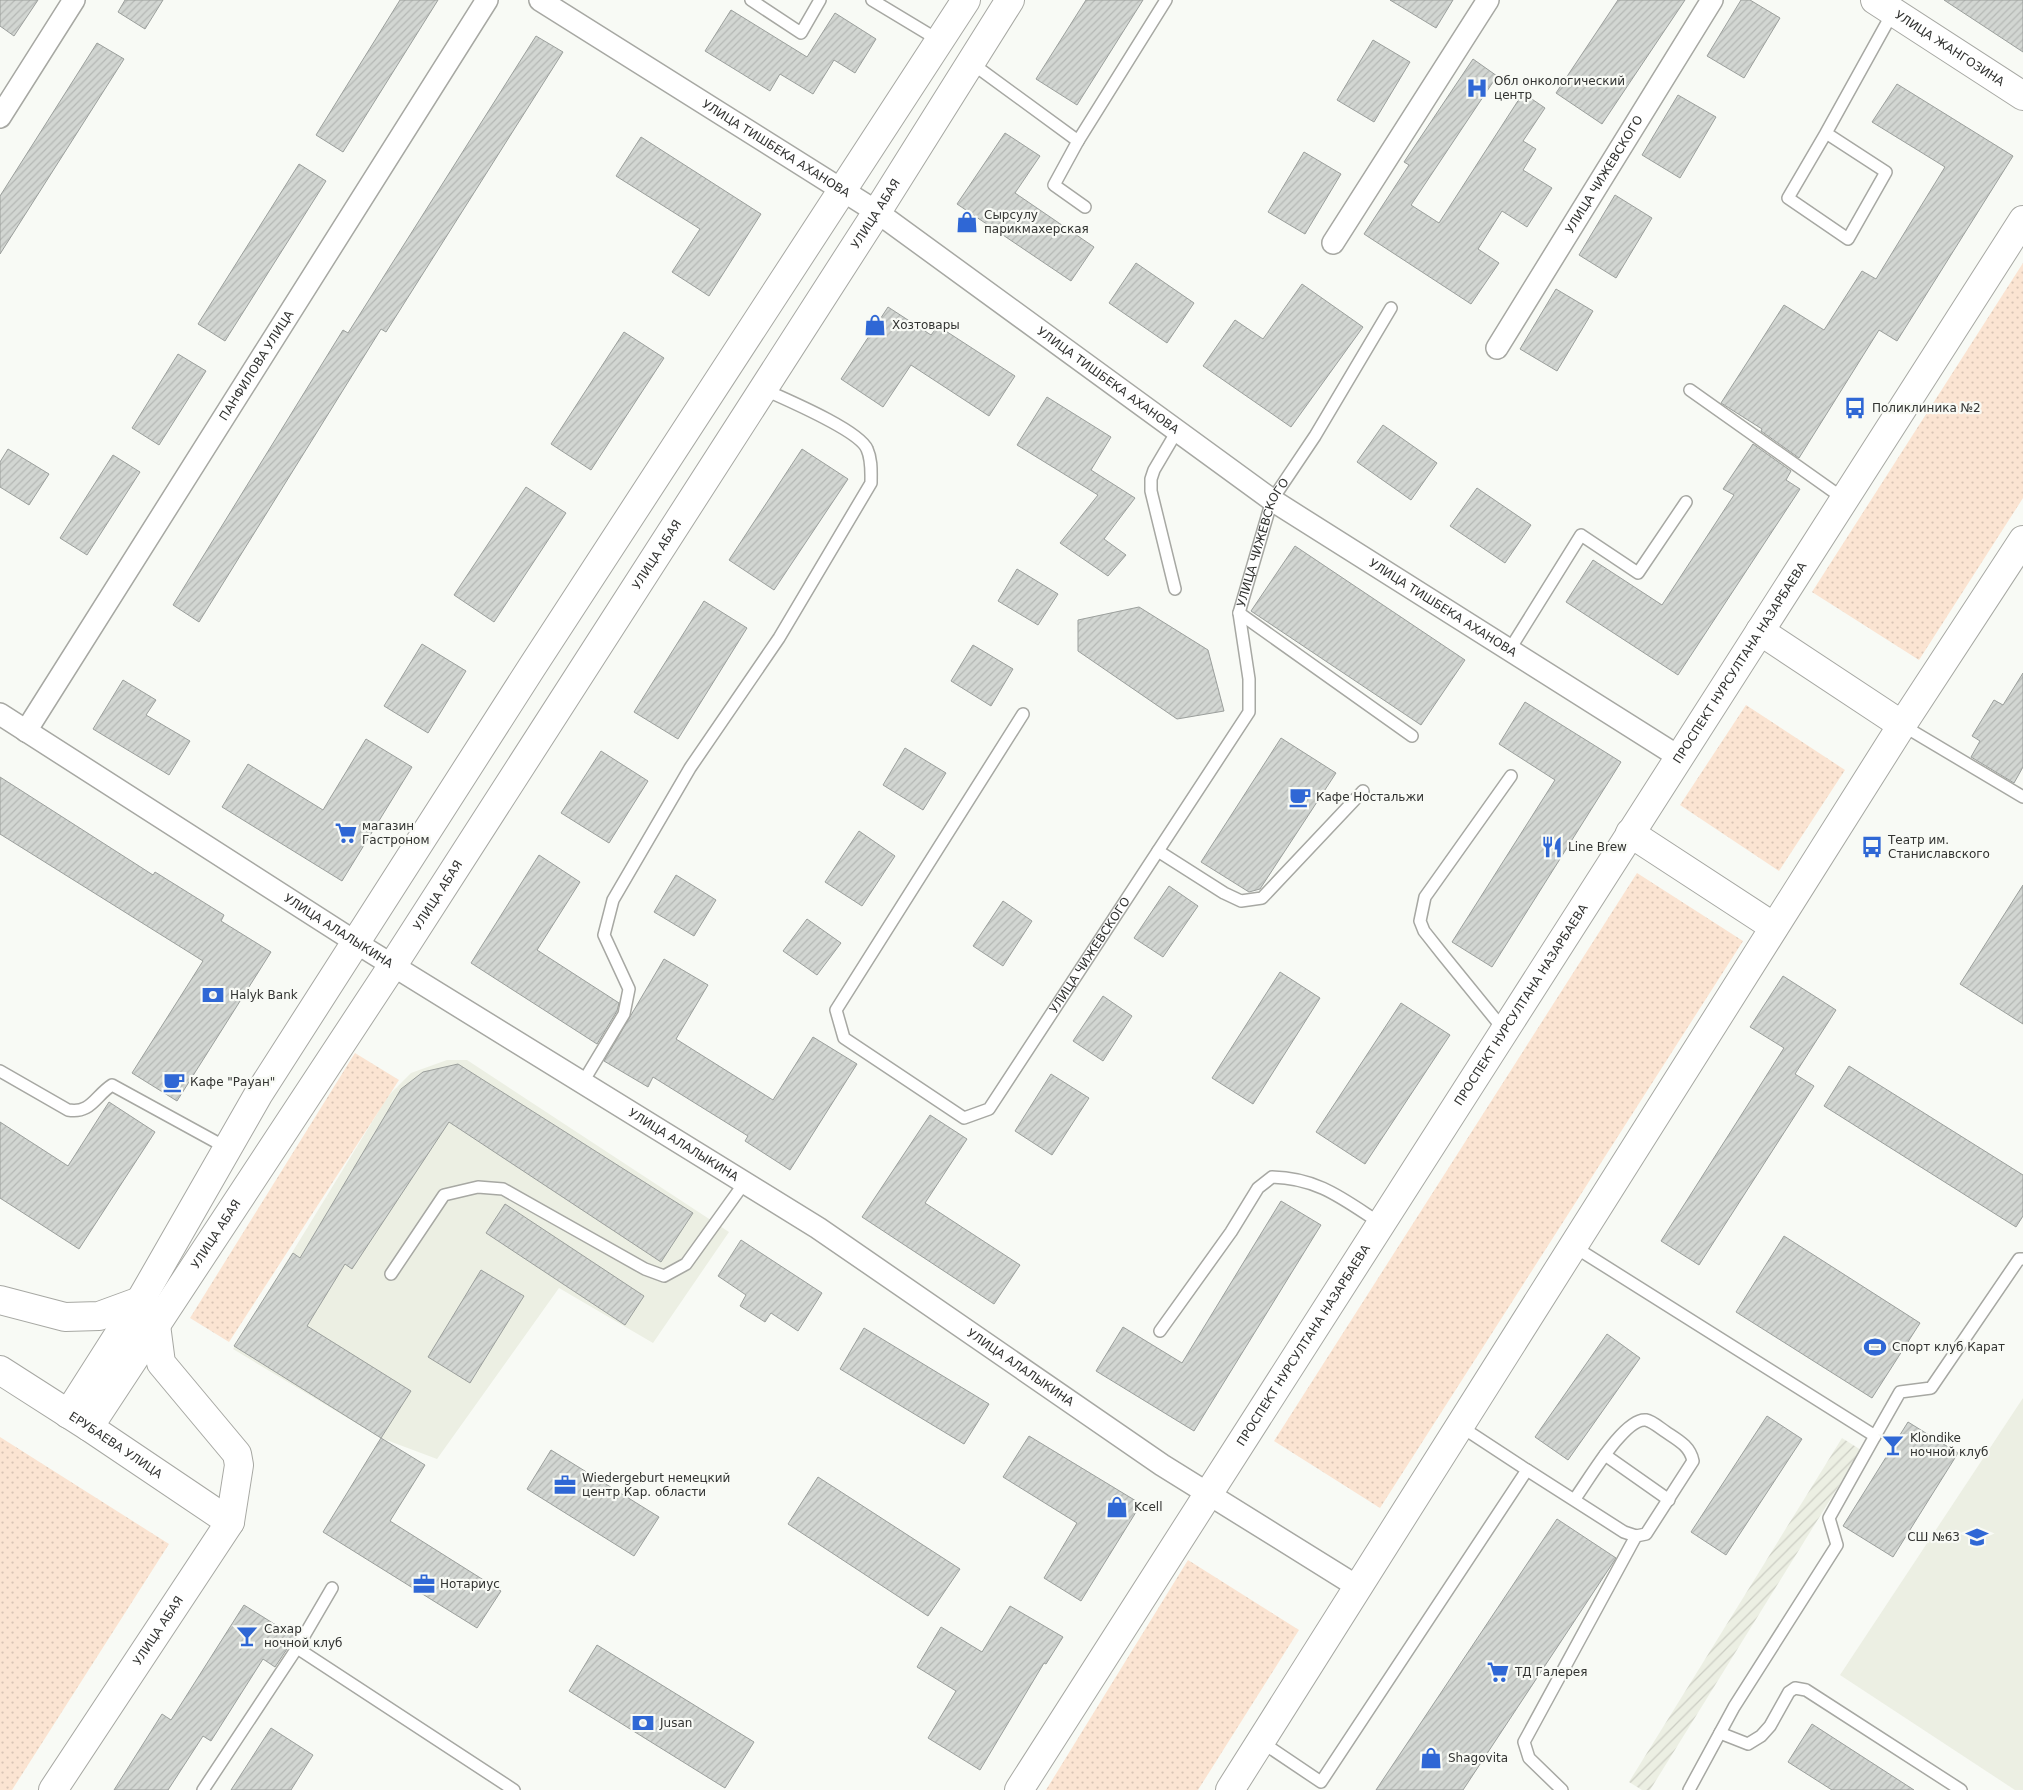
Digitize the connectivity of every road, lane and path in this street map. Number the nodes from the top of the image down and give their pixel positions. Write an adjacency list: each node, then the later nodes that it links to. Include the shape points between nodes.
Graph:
1 (74, 0): 16 (street)
2 (487, 0): 40 (street, ПАНФИЛОВА УЛИЦА)
3 (540, 0): 19 (street, УЛИЦА ТИШБЕКА АХАНОВА)
4 (751, 0): 5 (lane, via 801,33)
5 (820, 0)
6 (872, 0): 13 (lane)
7 (966, 0): 13 (main road)
8 (1010, 0): 14 (main road, УЛИЦА АБАЯ)
9 (1166, 0): 18 (lane)
10 (1488, 0): 23 (street)
11 (1712, 0): 25 (street, УЛИЦА ЧИЖЕВСКОГО)
12 (1884, 6): 15 (main road, УЛИЦА ЖАНГОЗИНА); 17 (lane)
13 (940, 41): 19 (main road)
14 (970, 62): 18 (lane); 21 (main road, УЛИЦА АБАЯ)
15 (2023, 96)
16 (0, 117)
17 (1826, 133): 17 (lane, via 1886,172 1848,239 1788,198)
18 (1078, 141): 20 (lane, via 1054,185)
19 (843, 190): 21 (street, УЛИЦА ТИШБЕКА АХАНОВА); 49 (main road)
20 (1085, 207)
21 (877, 212): 26 (main road, УЛИЦА АБАЯ); 28 (street, УЛИЦА ТИШБЕКА АХАНОВА)
22 (2023, 220): 30 (main road, ПРОСПЕКТ НУРСУЛТАНА НАЗАРБАЕВА)
23 (1332, 242)
24 (1391, 308): 29 (lane, УЛИЦА ЧИЖЕВСКОГО, via 1315,436)
25 (1497, 348)
26 (764, 389): 50 (main road, УЛИЦА АБАЯ); 53 (lane, via 855,434 867,448 872,464 871,483 779,638 690,768 614,900 604,935 629,990 624,1014)
27 (1690, 390): 30 (lane)
28 (1177, 431): 29 (street, УЛИЦА ТИШБЕКА АХАНОВА); 33 (lane, via 1151,480)
29 (1272, 500): 34 (lane, УЛИЦА ЧИЖЕВСКОГО); 36 (street, УЛИЦА ТИШБЕКА АХАНОВА)
30 (1844, 500): 35 (main road, ПРОСПЕКТ НУРСУЛТАНА НАЗАРБАЕВА)
31 (1686, 502): 36 (lane, via 1638,573 1581,534)
32 (2023, 540): 39 (main road)
33 (1175, 589)
34 (1239, 613): 41 (lane); 47 (lane, УЛИЦА ЧИЖЕВСКОГО, via 1249,679 1249,712)
35 (1760, 630): 39 (main road); 42 (main road, ПРОСПЕКТ НУРСУЛТАНА НАЗАРБАЕВА)
36 (1510, 649): 42 (street, УЛИЦА ТИШБЕКА АХАНОВА)
37 (0, 714): 40 (street, УЛИЦА АЛАЛЫКИНА)
38 (1023, 714): 47 (lane, УЛИЦА ЧИЖЕВСКОГО, via 836,1010 844,1038 964,1118 989,1108)
39 (1902, 725): 45 (lane); 48 (main road)
40 (26, 731): 49 (street, УЛИЦА АЛАЛЫКИНА)
41 (1412, 736)
42 (1679, 757): 46 (main road, ПРОСПЕКТ НУРСУЛТАНА НАЗАРБАЕВА)
43 (1511, 776): 51 (lane, via 1425,897 1420,921 1424,931)
44 (1363, 791): 47 (lane, via 1262,898 1241,901)
45 (2023, 798)
46 (1630, 833): 48 (main road); 51 (main road, ПРОСПЕКТ НУРСУЛТАНА НАЗАРБАЕВА)
47 (1158, 851)
48 (1774, 927): 57 (main road)
49 (356, 942): 50 (street, УЛИЦА АЛАЛЫКИНА); 54 (main road)
50 (393, 965): 53 (street, УЛИЦА АЛАЛЫКИНА); 62 (main road, УЛИЦА АБАЯ)
51 (1504, 1030): 56 (main road, ПРОСПЕКТ НУРСУЛТАНА НАЗАРБАЕВА)
52 (0, 1071): 54 (lane, via 68,1110 79,1112 112,1085)
53 (582, 1082): 55 (street, УЛИЦА АЛАЛЫКИНА)
54 (227, 1148): 61 (main road)
55 (746, 1182): 59 (lane, via 686,1264 664,1276 645,1269 503,1189 478,1187 444,1195); 70 (street, УЛИЦА АЛАЛЫКИНА)
56 (1380, 1223): 63 (lane, via 1316,1184 1291,1177 1272,1177 1258,1188 1231,1232); 70 (main road, ПРОСПЕКТ НУРСУЛТАНА НАЗАРБАЕВА)
57 (1573, 1246): 66 (main road); 67 (lane)
58 (2022, 1257): 67 (lane, via 1932,1388 1900,1392)
59 (391, 1274)
60 (0, 1300): 61 (main road, via 65,1317 99,1316)
61 (140, 1301): 65 (main road)
62 (156, 1324): 65 (main road); 73 (main road, УЛИЦА АБАЯ, via 161,1363 237,1454 239,1465)
63 (1160, 1331)
64 (0, 1370): 65 (main road, ЕРУБАЕВА УЛИЦА)
65 (78, 1421): 73 (main road, ЕРУБАЕВА УЛИЦА)
66 (1460, 1426): 69 (lane); 75 (main road)
67 (1875, 1436): 78 (lane, via 1829,1518 1837,1545)
68 (1605, 1456): 71 (lane); 72 (lane); 72 (lane, via 1630,1424 1637,1421 1647,1420 1685,1444 1693,1461)
69 (1527, 1470): 71 (lane); 80 (lane)
70 (1207, 1493): 75 (street, УЛИЦА АЛАЛЫКИНА); 84 (main road, ПРОСПЕКТ НУРСУЛТАНА НАЗАРБАЕВА)
71 (1574, 1500): 74 (lane, via 1624,1532)
72 (1669, 1500): 74 (lane, via 1646,1534)
73 (230, 1522): 81 (main road, УЛИЦА АБАЯ)
74 (1636, 1536): 86 (lane, via 1524,1742 1529,1758)
75 (1358, 1587): 79 (main road)
76 (332, 1588): 77 (lane)
77 (297, 1648): 82 (lane); 83 (lane)
78 (1720, 1733): 87 (lane); 88 (lane, via 1748,1744 1770,1726 1789,1692 1796,1688 1806,1690)
79 (1260, 1741): 80 (lane); 85 (main road)
80 (1323, 1786)
81 (53, 1790)
82 (203, 1790)
83 (514, 1790)
84 (1019, 1790)
85 (1230, 1790)
86 (1562, 1790)
87 (1689, 1790)
88 (1961, 1790)

